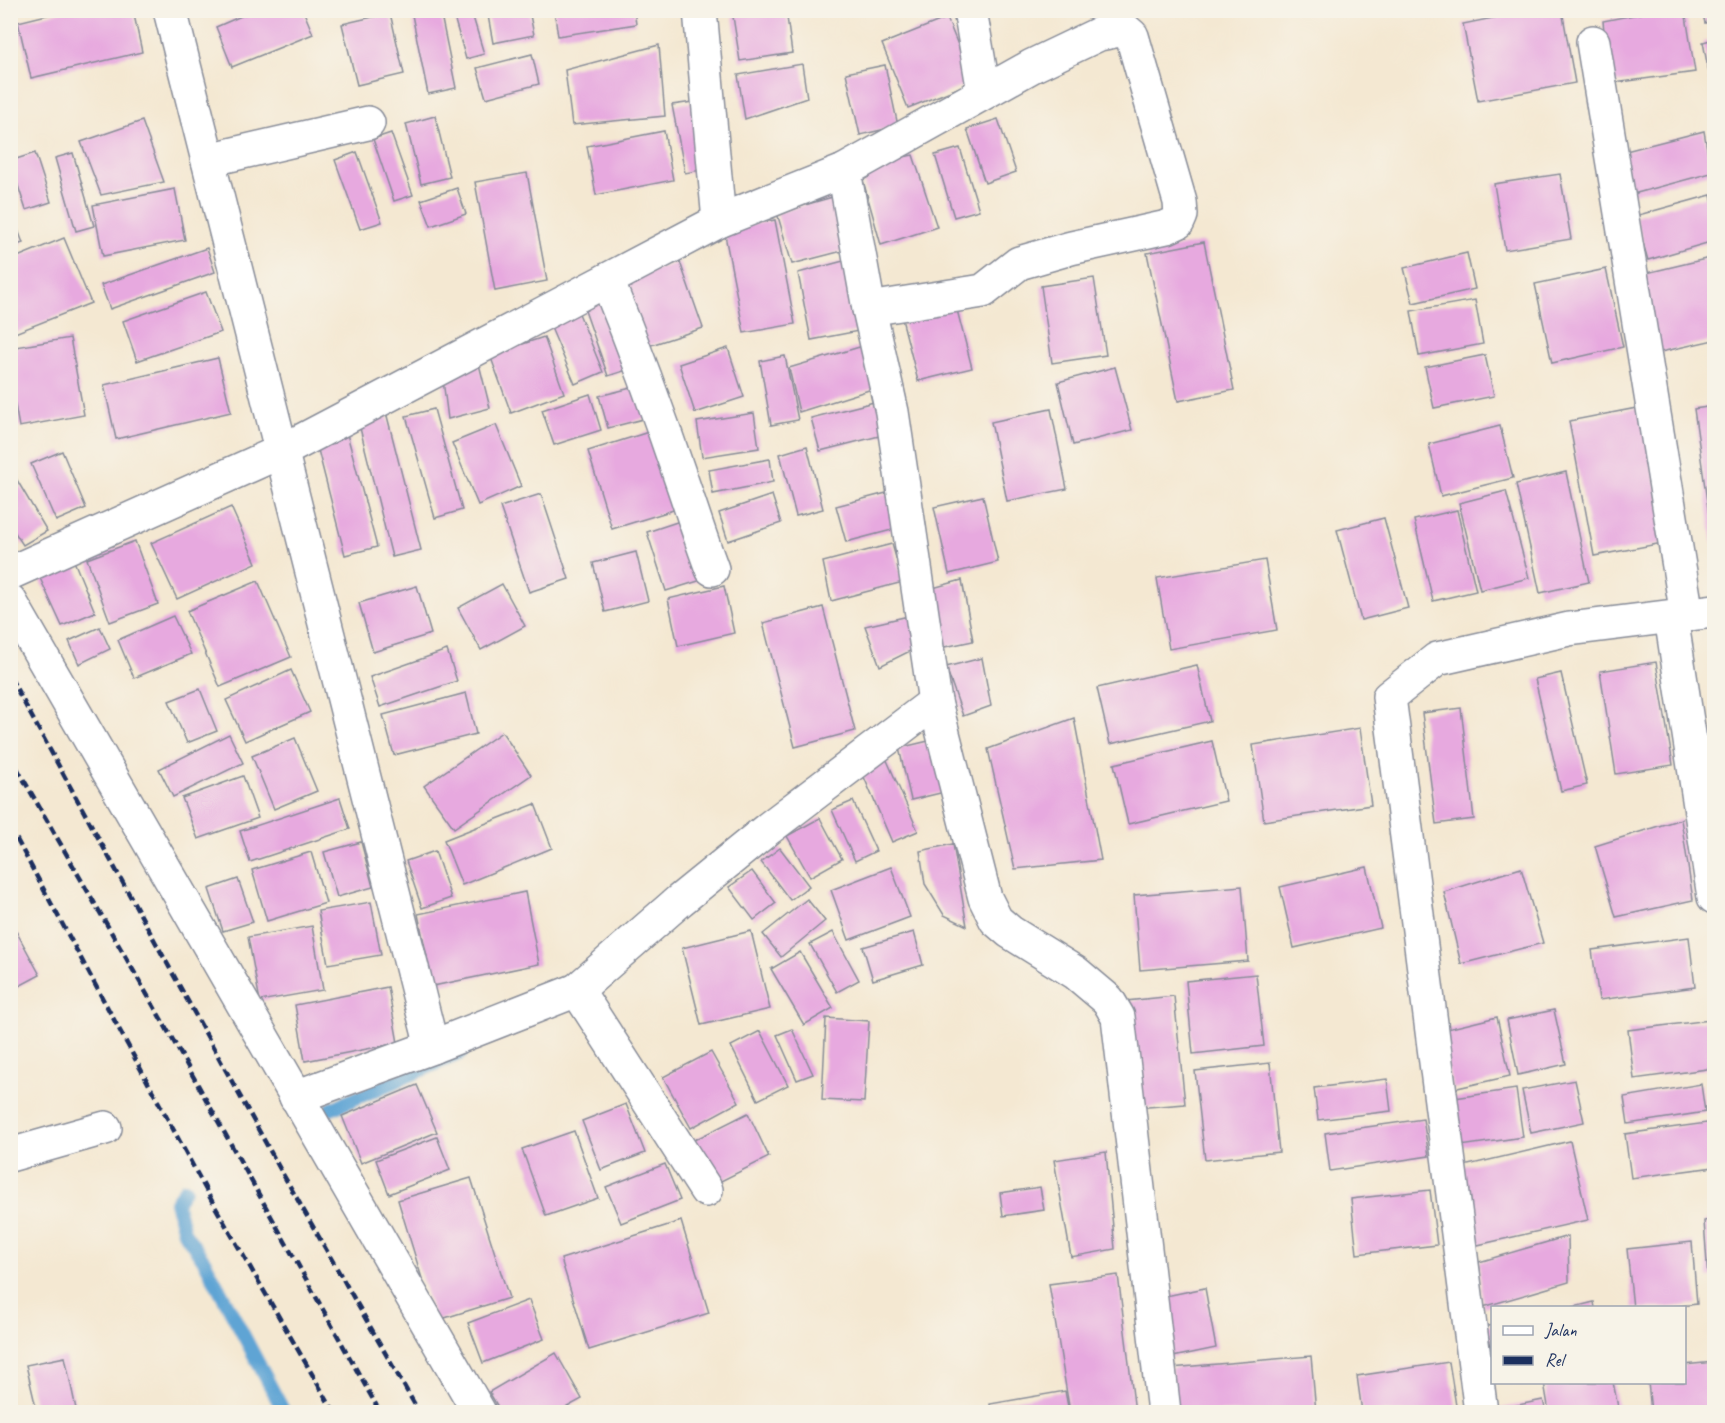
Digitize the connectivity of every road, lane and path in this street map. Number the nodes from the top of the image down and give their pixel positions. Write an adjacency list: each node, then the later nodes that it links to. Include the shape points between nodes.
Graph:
1 (170, 10): 7 (street)
2 (700, 10): 9 (street)
3 (970, 10): 5 (street)
4 (1593, 42): 16 (street)
5 (984, 92): 8 (street); 11 (street, via 1099,34 1124,29 1132,36 1139,57 1180,202 1179,222 1019,263 983,291)
6 (368, 123): 7 (street)
7 (208, 160): 12 (street)
8 (844, 171): 9 (street); 11 (street)
9 (719, 220): 10 (street)
10 (606, 280): 12 (street); 13 (street, via 628,330)
11 (869, 309): 17 (street, via 892,412)
12 (282, 451): 14 (street); 20 (street)
13 (712, 568)
14 (10, 573)
15 (10, 601): 21 (street)
16 (1691, 614): 18 (street); 27 (street, via 1569,629 1437,659 1389,697)
17 (935, 702): 19 (street, via 769,828); 26 (street, via 985,898 996,920 1076,973 1108,1000 1118,1017)
18 (1714, 897)
19 (577, 990): 20 (street); 24 (street)
20 (432, 1047): 21 (street)
21 (296, 1097): 25 (street)
22 (105, 1128): 23 (street)
23 (10, 1155)
24 (706, 1190)
25 (479, 1413)
26 (1164, 1413)
27 (1481, 1413)

